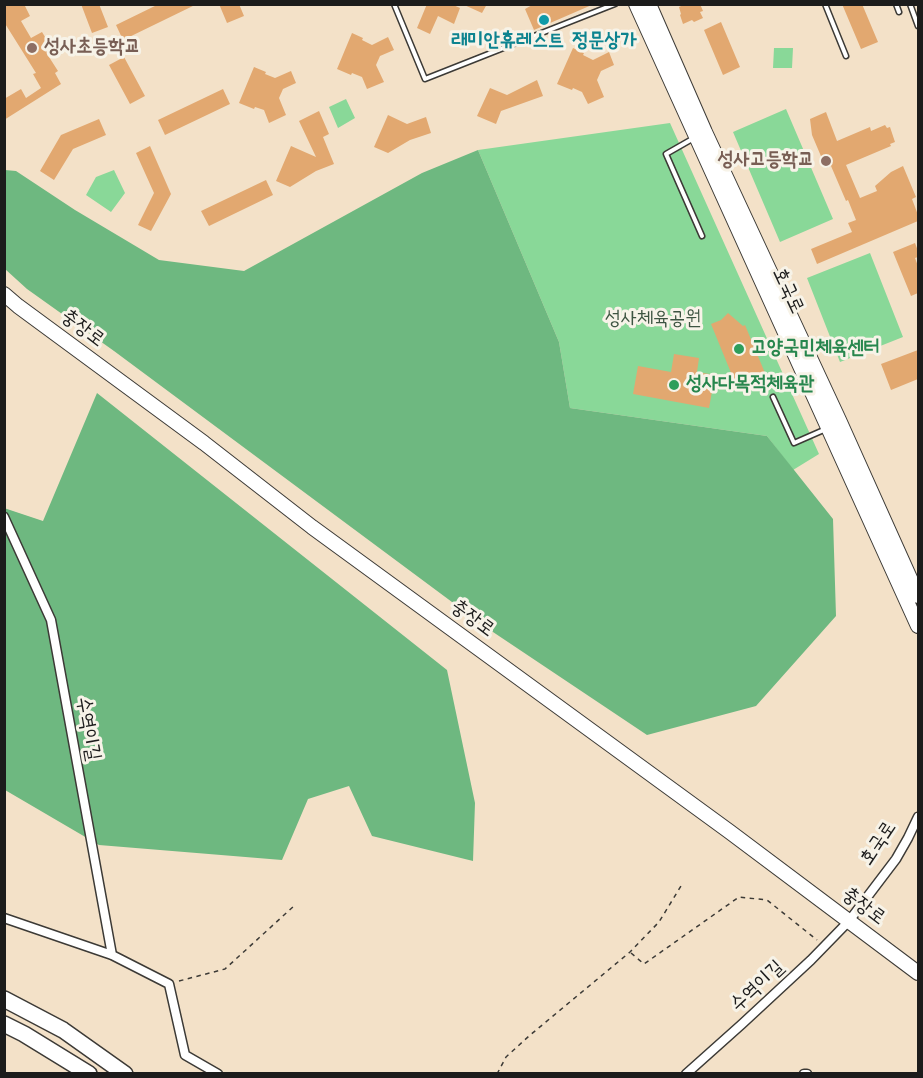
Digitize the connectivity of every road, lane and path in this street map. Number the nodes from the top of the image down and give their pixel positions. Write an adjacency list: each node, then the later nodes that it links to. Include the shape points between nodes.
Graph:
1 (394, 4): 2 (lane, via 425,79)
2 (615, 4)
3 (636, 4): 11 (main road, 호국로)
4 (649, 4): 11 (main road, 호국로)
5 (825, 4): 10 (lane)
6 (896, 4): 8 (lane)
7 (910, 4): 9 (lane)
8 (899, 12)
9 (918, 26)
10 (846, 56)
11 (700, 135): 12 (lane, via 666,154); 15 (main road, 호국로)
12 (702, 236)
13 (4, 294): 23 (main road, 충장로, via 312,527)
14 (773, 397): 15 (lane, via 794,443)
15 (834, 424): 17 (main road, 호국로); 18 (main road, 호국로)
16 (4, 517): 26 (street, 수역이길, via 51,620)
17 (918, 596)
18 (918, 626)
19 (918, 817): 23 (street, 호국로, via 896,859)
20 (681, 886): 25 (path, via 659,922)
21 (295, 905): 28 (path, via 225,969)
22 (4, 918): 26 (street)
23 (849, 921): 24 (street, 수역이길); 27 (main road, 충장로)
24 (825, 946): 25 (path, via 767,900 739,897 644,964); 37 (street, 수역이길)
25 (630, 952): 36 (path, via 521,1043)
26 (112, 955): 28 (street)
27 (918, 973)
28 (169, 984): 35 (street, via 185,1055)
29 (4, 999): 32 (highway, via 63,1030)
30 (4, 1024): 31 (highway)
31 (79, 1069): 33 (highway)
32 (120, 1070): 34 (highway)
33 (89, 1074)
34 (135, 1074)
35 (218, 1074)
36 (496, 1074)
37 (686, 1074)

